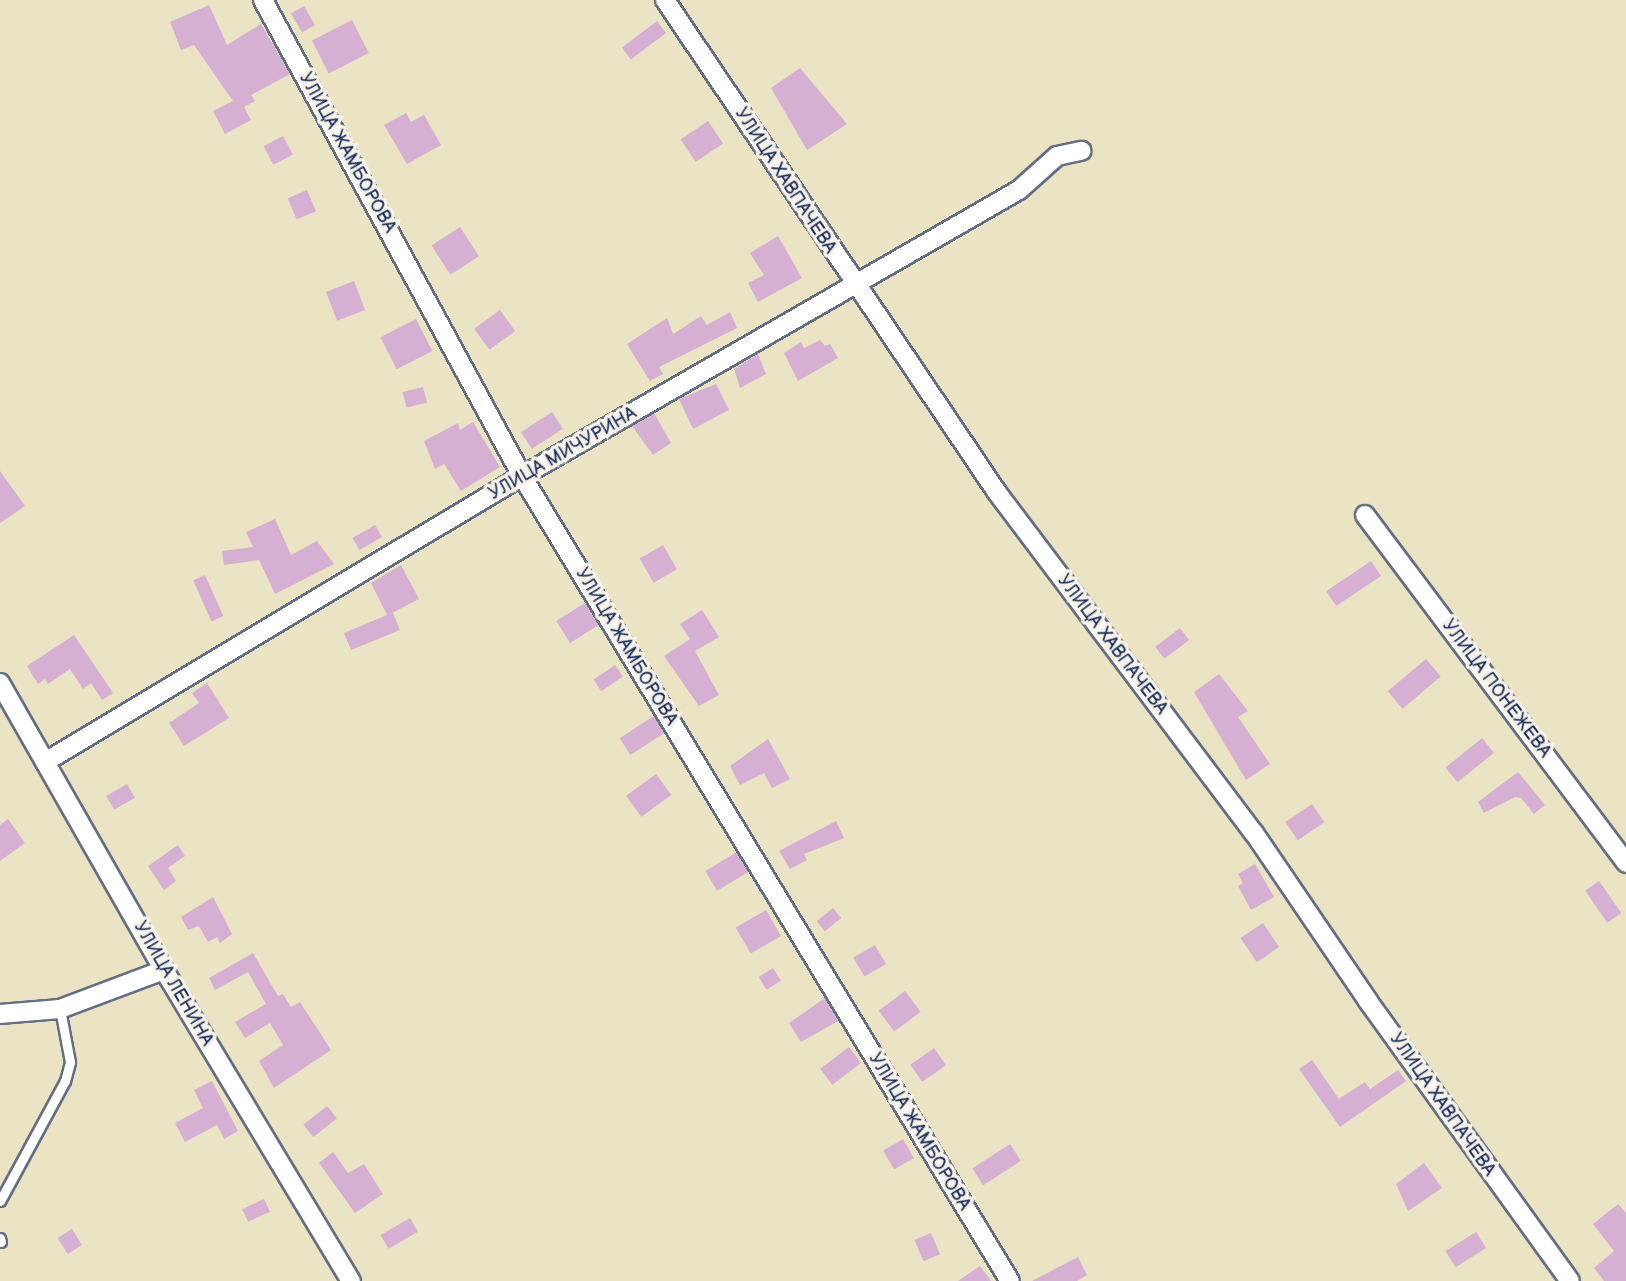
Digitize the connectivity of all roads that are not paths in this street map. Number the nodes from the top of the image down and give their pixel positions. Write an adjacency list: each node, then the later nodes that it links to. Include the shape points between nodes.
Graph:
1 (263, 0): 5 (street, УЛИЦА ЖАМБОРОВА)
2 (665, 0): 4 (street, УЛИЦА ХАВПАЧЕВА)
3 (1081, 151): 4 (street, УЛИЦА МИЧУРИНА, via 1057,156 1019,190)
4 (856, 287): 5 (street, УЛИЦА МИЧУРИНА); 16 (street, УЛИЦА ХАВПАЧЕВА, via 996,491 1254,833 1440,1104)
5 (522, 476): 8 (street, УЛИЦА МИЧУРИНА); 15 (street, УЛИЦА ЖАМБОРОВА)
6 (1365, 515): 9 (street, УЛИЦА ПОНЕЖЕВА)
7 (0, 683): 8 (street, УЛИЦА ЛЕНИНА)
8 (45, 762): 10 (street, УЛИЦА ЛЕНИНА)
9 (1626, 863)
10 (164, 970): 11 (street); 14 (street, УЛИЦА ЛЕНИНА)
11 (60, 1009): 12 (street); 13 (lane, via 70,1062 65,1081)
12 (0, 1014)
13 (0, 1201)
14 (351, 1281)
15 (1010, 1281)
16 (1570, 1281)

